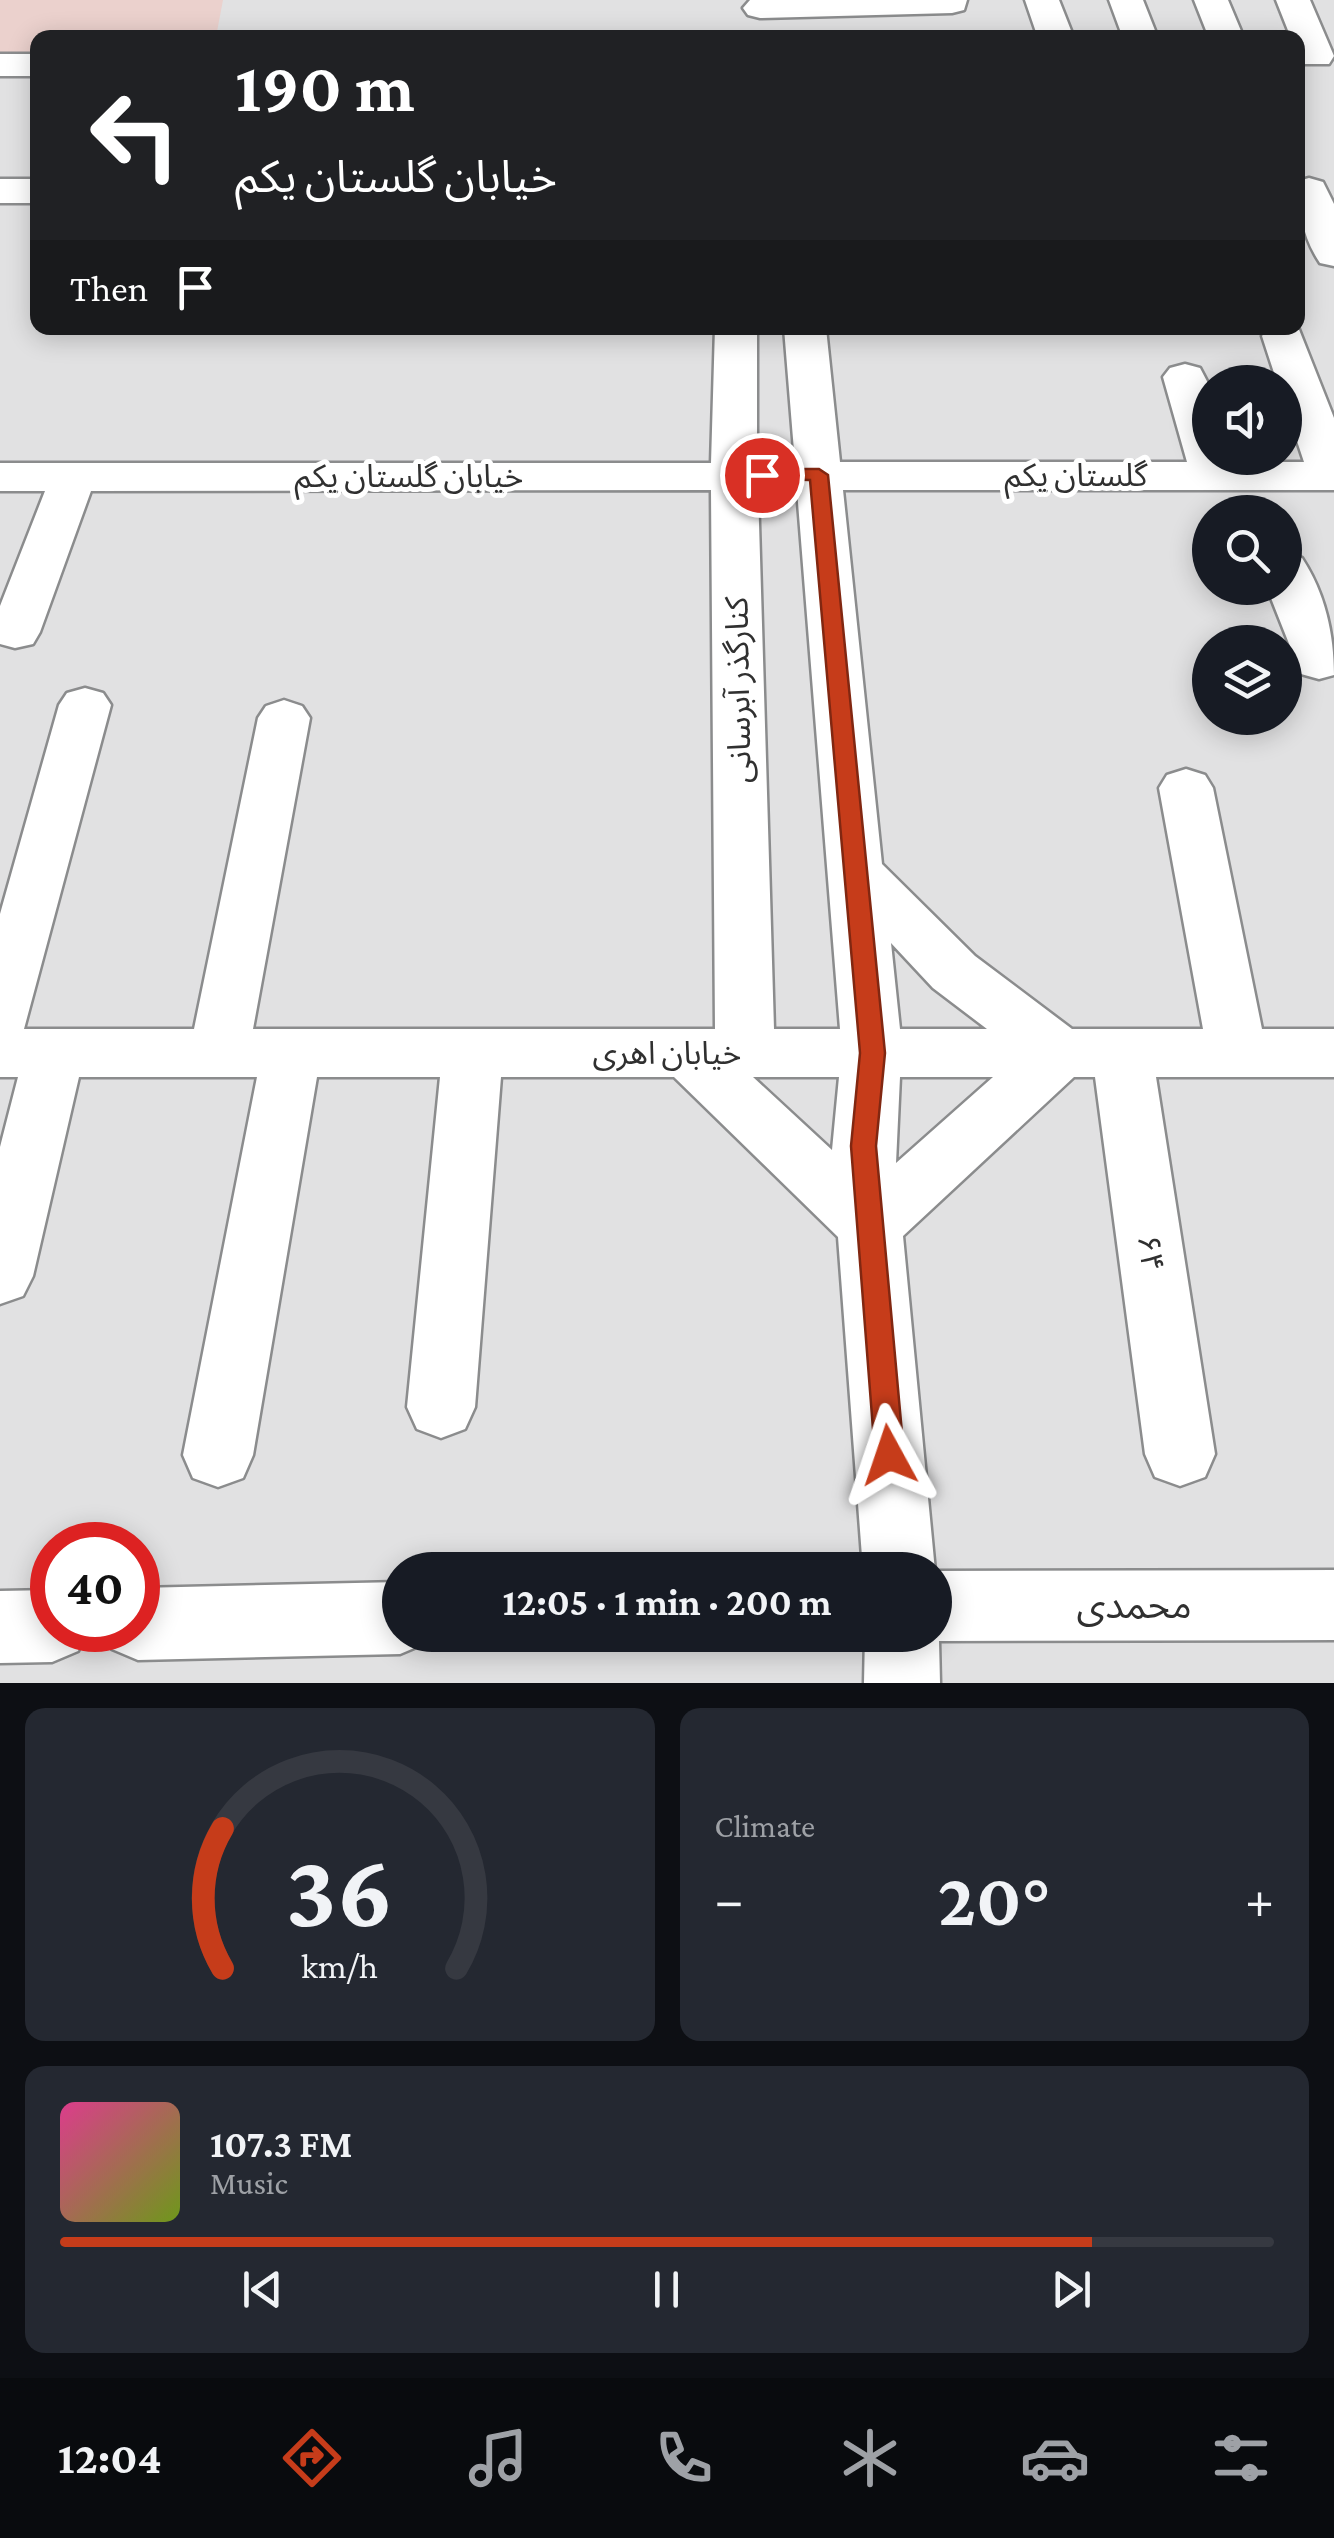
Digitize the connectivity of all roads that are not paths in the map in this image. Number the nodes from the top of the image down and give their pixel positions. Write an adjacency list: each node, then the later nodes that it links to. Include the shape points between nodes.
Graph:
1 (1042, 0): 7 (street)
2 (1126, 0): 8 (street)
3 (1212, 0): 9 (street)
4 (1292, 0): 11 (street)
5 (952, 4): 6 (street)
6 (761, 15)
7 (1053, 30)
8 (1139, 30)
9 (1224, 30)
10 (1305, 30): 12 (street)
11 (1305, 30)
12 (1316, 56)
13 (0, 65): 14 (street)
14 (30, 65)
15 (1314, 190): 18 (street)
16 (0, 191): 17 (street)
17 (30, 191)
18 (1334, 254)
19 (736, 335): 23 (street, کنارگذر آبرسانی)
20 (806, 335): 24 (street)
21 (1282, 336): 25 (street)
22 (1184, 377): 28 (street)
23 (734, 475): 24 (street, خیابان گلستان یکم); 27 (street, خیابان گلستان یکم); 41 (street, کنارگذر آبرسانی)
24 (819, 475): 28 (street, گلستان یکم); 35 (street)
25 (1333, 476): 28 (street, گلستان یکم)
26 (0, 477): 27 (street, خیابان گلستان یکم)
27 (74, 477): 30 (street)
28 (1243, 488)
29 (1298, 605): 31 (street)
30 (15, 632)
31 (1319, 662)
32 (85, 705): 36 (street)
33 (284, 718): 39 (street)
34 (1186, 788): 44 (street)
35 (856, 872): 42 (street); 43 (street, via 954,972)
36 (0, 1020)
37 (1334, 1052): 44 (street, خیابان اهری)
38 (27, 1053): 39 (street, خیابان اهری); 47 (street)
39 (219, 1053): 45 (street, خیابان اهری)
40 (473, 1053): 41 (street, خیابان اهری); 45 (street, خیابان اهری); 48 (street)
41 (717, 1053): 42 (street, خیابان اهری); 46 (street)
42 (872, 1053): 43 (street, خیابان اهری); 46 (street, via 864,1146)
43 (1091, 1053): 44 (street, خیابان اهری); 46 (street); 49 (street, ۶۴)
44 (1237, 1053)
45 (291, 1054): 50 (street)
46 (870, 1226): 51 (street)
47 (0, 1276)
48 (440, 1407)
49 (1180, 1454)
50 (218, 1455)
51 (897, 1552)
52 (1334, 1605): 53 (street, محمدی)
53 (952, 1606)
54 (382, 1618): 55 (street)
55 (160, 1623)
56 (30, 1626): 57 (street)
57 (0, 1627)
58 (902, 1652): 59 (street)
59 (902, 1683)

